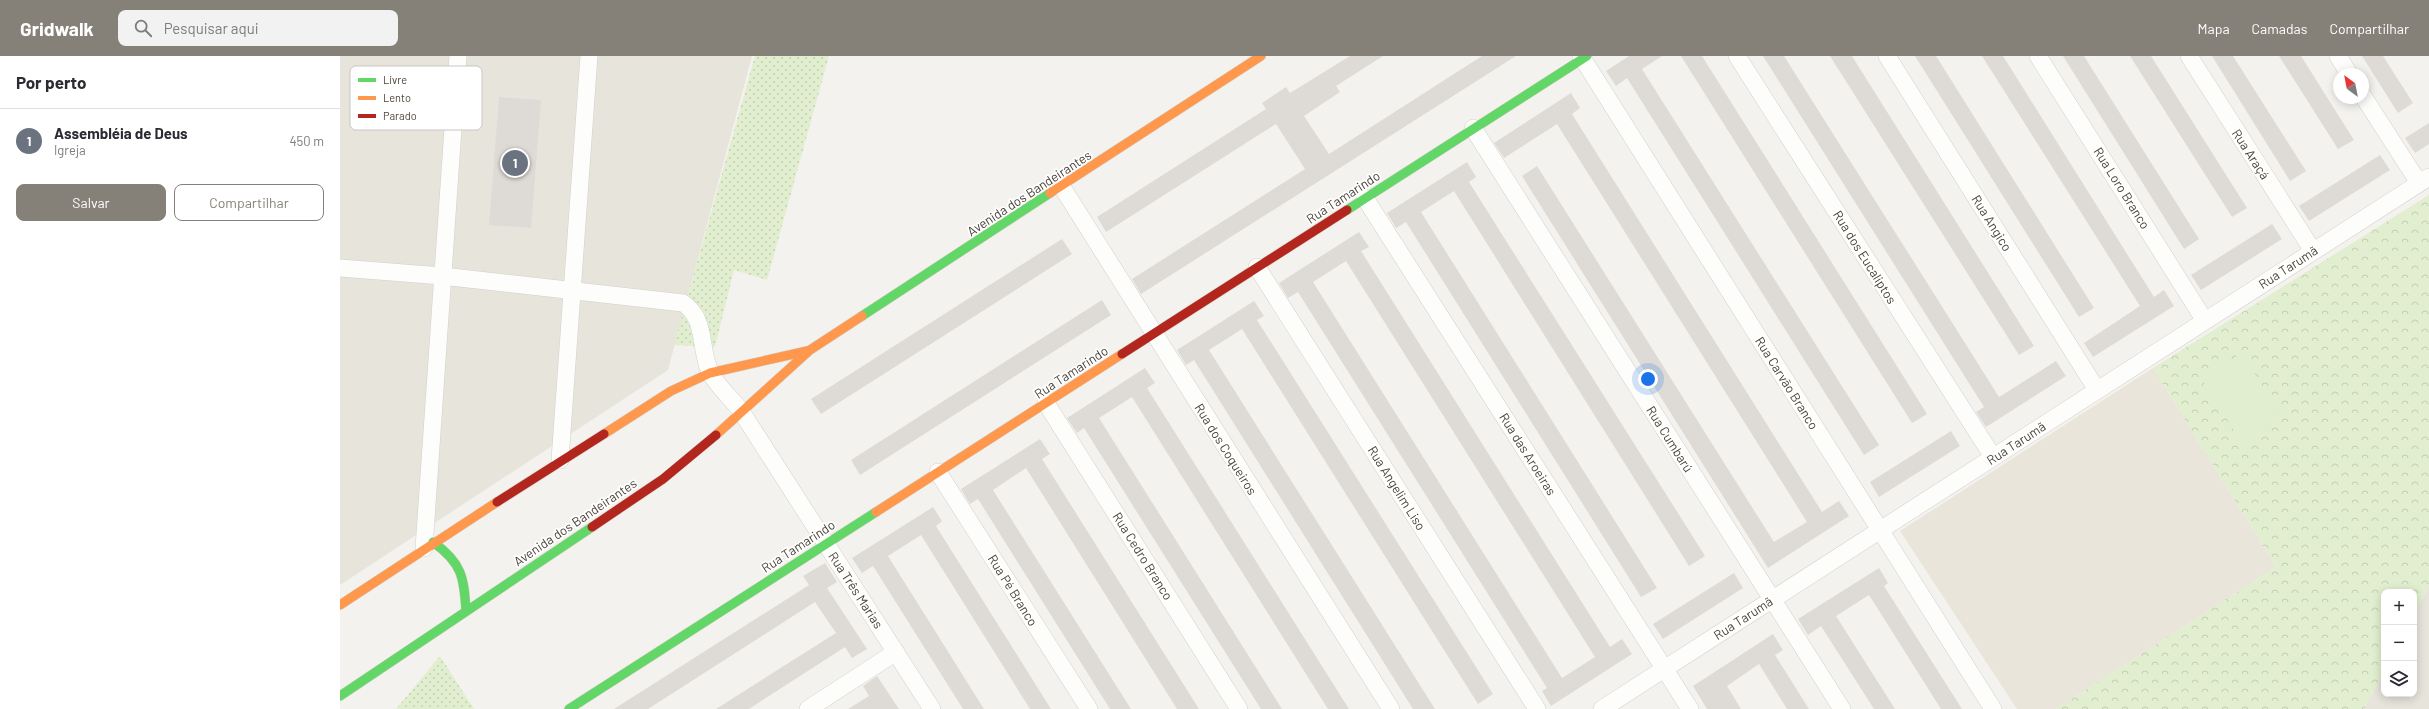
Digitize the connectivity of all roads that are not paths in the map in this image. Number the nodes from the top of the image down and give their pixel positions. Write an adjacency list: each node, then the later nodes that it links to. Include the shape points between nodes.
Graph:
1 (458, 56): 10 (street)
2 (589, 56): 22 (street)
3 (1261, 56): 16 (street, Avenida dos Bandeirantes)
4 (1738, 56): 30 (street, Rua dos Eucaliptos)
5 (1887, 56): 27 (street, Rua Angico)
6 (2038, 56): 23 (street, Rua Loro Branco)
7 (2189, 56): 18 (street, Rua Araçá)
8 (2338, 56): 11 (street)
9 (1583, 57): 13 (street, Rua Tamarindo); 33 (street, Rua Carvão Branco)
10 (457, 66)
11 (2345, 68)
12 (2369, 104): 15 (street)
13 (1473, 128): 17 (street, Rua Tamarindo); 36 (street, Rua Cumbarú)
14 (453, 130): 21 (street)
15 (2424, 180): 18 (street, Rua Tarumã)
16 (1062, 187): 24 (street, Rua dos Coqueiros); 25 (street, Avenida dos Bandeirantes)
17 (1365, 198): 19 (street, Rua Tamarindo); 40 (street, Rua das Aroeiras)
18 (2313, 251): 23 (street, Rua Tarumã)
19 (1257, 267): 24 (street, Rua Tamarindo); 48 (street, Rua Angelim Liso)
20 (340, 268): 21 (street)
21 (442, 276): 22 (street); 35 (street)
22 (572, 290): 26 (street, via 682,303 693,310 698,321); 31 (street)
23 (2205, 321): 27 (street, Rua Tarumã)
24 (1153, 334): 28 (street, Rua Tamarindo); 47 (street, Rua dos Coqueiros)
25 (810, 350): 26 (street, Avenida dos Bandeirantes); 29 (street, Avenida dos Bandeirantes)
26 (710, 373): 29 (street, Rua Três Marias); 31 (street, Avenida dos Bandeirantes, via 671,391)
27 (2097, 390): 30 (street, Rua Tarumã)
28 (1046, 403): 32 (street, Rua Tamarindo); 46 (street, Rua Cedro Branco)
29 (741, 410): 34 (street, Rua Três Marias); 38 (street, Avenida dos Bandeirantes, via 703,447 663,479)
30 (1993, 458): 33 (street, Rua Tarumã)
31 (560, 460): 35 (street, Avenida dos Bandeirantes)
32 (938, 472): 34 (street, Rua Tamarindo); 45 (street, Rua Pé Branco)
33 (1880, 530): 36 (street, Rua Tarumã); 52 (street, Rua Carvão Branco)
34 (826, 544): 39 (street, Rua Três Marias); 42 (street, Rua Tamarindo)
35 (428, 545): 37 (street, Avenida dos Bandeirantes); 38 (street, via 457,560 464,580)
36 (1772, 600): 40 (street, Rua Tarumã); 51 (street, Rua Cumbarú)
37 (340, 604)
38 (466, 611): 41 (street, Avenida dos Bandeirantes)
39 (896, 652): 43 (street); 44 (street, Rua Três Marias)
40 (1664, 669): 49 (street, Rua Tarumã); 50 (street, Rua das Aroeiras)
41 (340, 696)
42 (569, 709)
43 (808, 709)
44 (932, 709)
45 (1088, 709)
46 (1239, 709)
47 (1391, 709)
48 (1537, 709)
49 (1602, 709)
50 (1690, 709)
51 (1842, 709)
52 (1993, 709)

